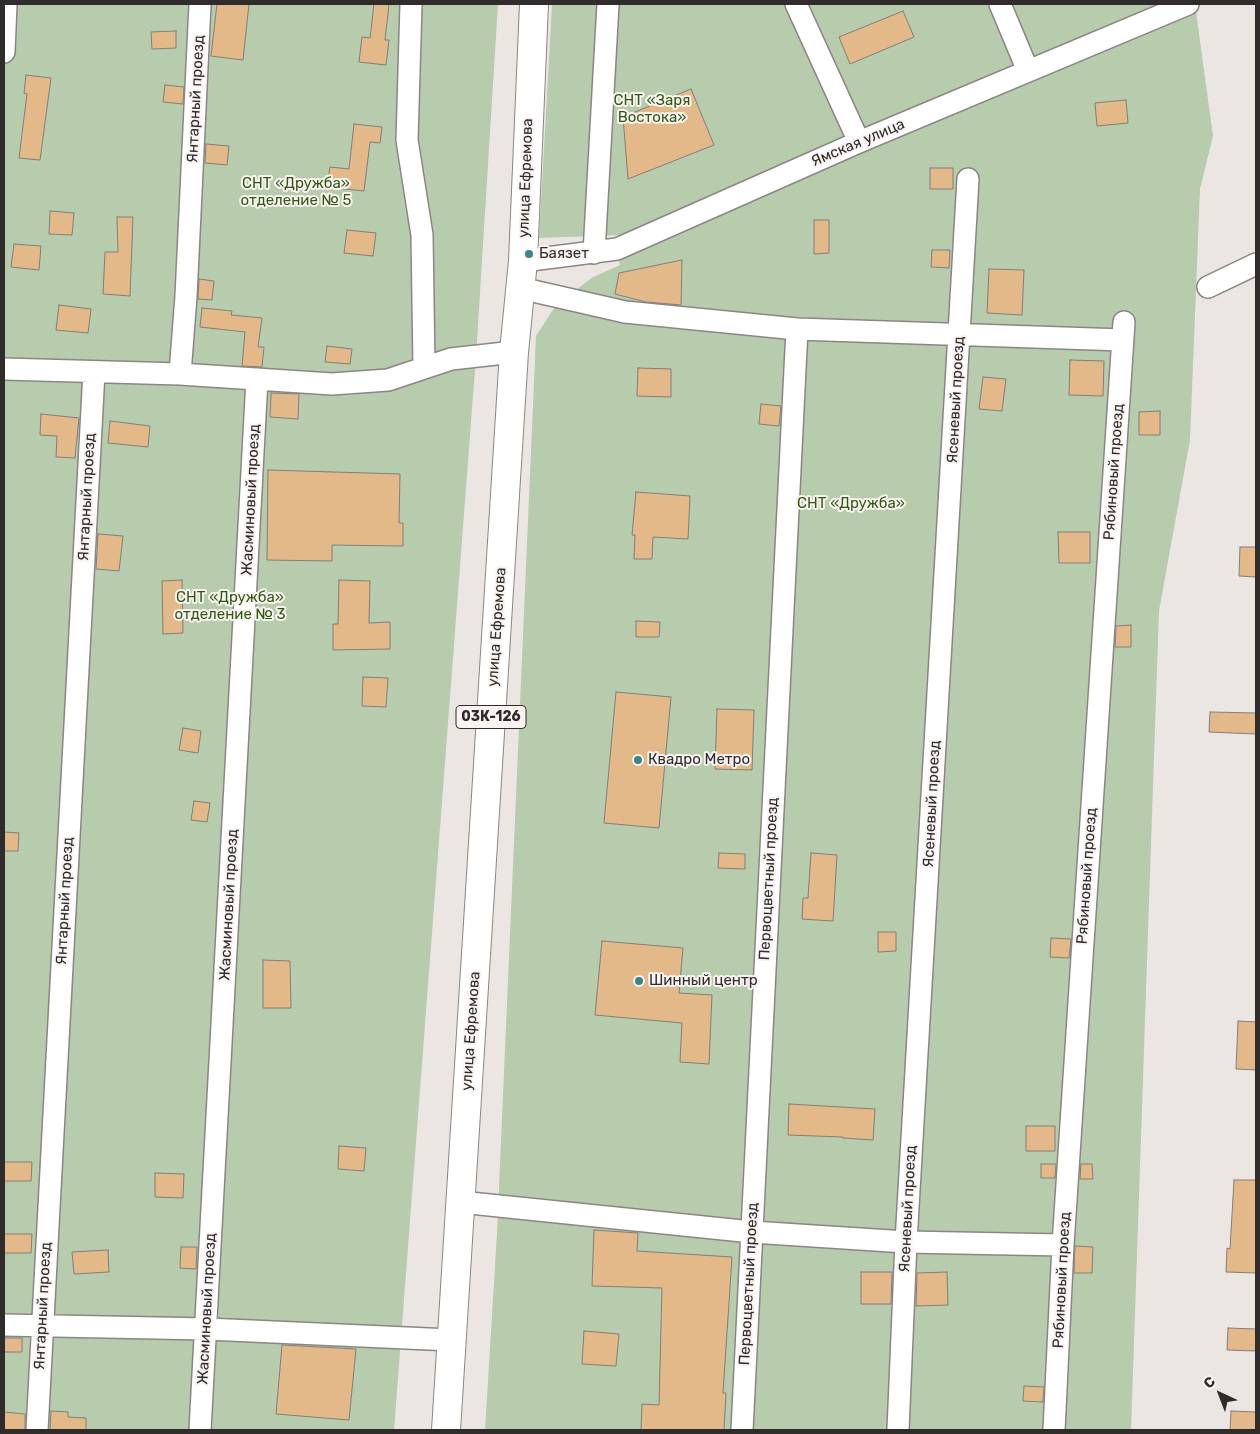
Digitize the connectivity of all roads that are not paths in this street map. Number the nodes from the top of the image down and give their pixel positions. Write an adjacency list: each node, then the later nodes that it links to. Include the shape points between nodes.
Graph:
1 (6, 4): 9 (street)
2 (200, 4): 24 (street, Янтарный проезд)
3 (411, 4): 21 (street, via 407,140 422,235)
4 (534, 4): 14 (main road, улица Ефремова / 03К-126)
5 (608, 4): 13 (street)
6 (796, 4): 11 (street)
7 (1000, 4): 10 (street)
8 (1188, 4): 10 (street, Ямская улица)
9 (4, 52)
10 (1028, 71): 11 (street, Ямская улица)
11 (859, 142): 13 (street, Ямская улица, via 617,249)
12 (968, 179): 19 (street, Ясеневый проезд)
13 (594, 253): 14 (street, Ямская улица)
14 (523, 260): 17 (main road, улица Ефремова / 03К-126)
15 (1256, 264): 16 (street)
16 (1208, 287)
17 (520, 288): 18 (street, via 625,312); 20 (main road, улица Ефремова / 03К-126)
18 (797, 329): 19 (street); 27 (street, Первоцветный проезд)
19 (960, 334): 28 (street, Ясеневый проезд); 29 (street, Рябиновый проезд, via 1123,331)
20 (514, 352): 21 (street); 26 (main road, улица Ефремова / 03К-126)
21 (424, 367): 25 (street, via 388,380 332,384)
22 (4, 369): 23 (street)
23 (94, 372): 24 (street); 31 (street, Янтарный проезд)
24 (180, 374): 25 (street)
25 (257, 379): 32 (street, Жасминовый проезд)
26 (460, 1202): 27 (street); 33 (main road, улица Ефремова / 03К-126)
27 (752, 1232): 28 (street); 37 (street, Первоцветный проезд)
28 (906, 1242): 29 (street); 38 (street, Ясеневый проезд)
29 (1063, 1245): 39 (street, Рябиновый проезд)
30 (4, 1324): 31 (street)
31 (42, 1326): 32 (street); 34 (street, Янтарный проезд)
32 (207, 1329): 33 (street); 35 (street, Жасминовый проезд)
33 (451, 1340): 36 (main road, улица Ефремова / 03К-126)
34 (37, 1430)
35 (200, 1430)
36 (446, 1430)
37 (742, 1430)
38 (898, 1430)
39 (1054, 1430)

